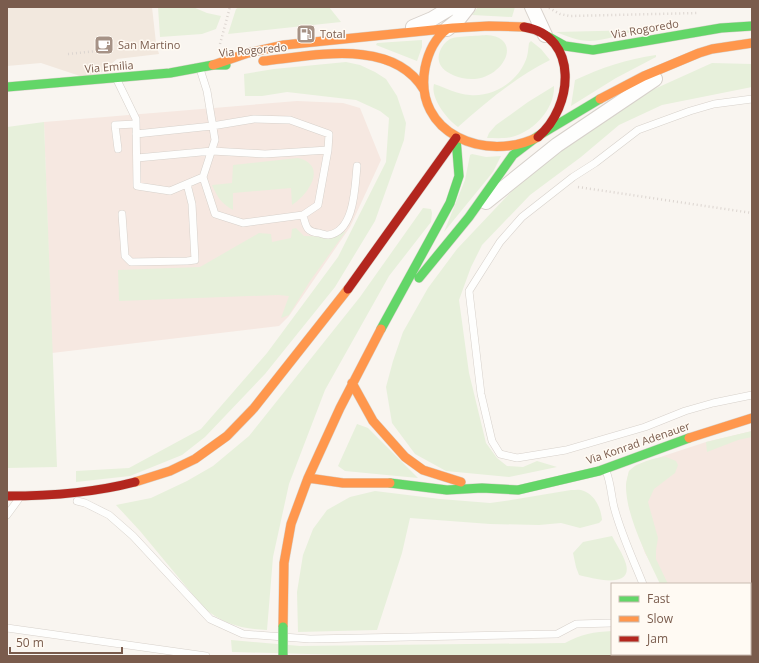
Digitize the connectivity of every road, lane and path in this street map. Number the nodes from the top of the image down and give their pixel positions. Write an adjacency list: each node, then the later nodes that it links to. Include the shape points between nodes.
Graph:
1 (230, 7): 12 (path)
2 (452, 7): 9 (street, via 432,19)
3 (468, 7): 8 (street)
4 (532, 7): 10 (street)
5 (547, 7): 6 (path, via 570,16)
6 (700, 13)
7 (752, 26): 10 (main road, Via Rogoredo, via 722,28 593,50 565,46)
8 (447, 29): 9 (main road, Via Rogoredo); 10 (main road, via 525,27); 20 (main road, via 436,40 428,56 423,76)
9 (397, 33): 16 (main road, Via Rogoredo, via 260,48)
10 (545, 35): 25 (main road, via 559,52 566,79 564,96 558,110)
11 (752, 42): 14 (main road)
12 (220, 44)
13 (107, 50): 15 (path)
14 (699, 53): 25 (main road, via 605,96); 38 (street, via 557,145)
15 (68, 54)
16 (213, 65): 17 (main road, Via Emilia); 20 (main road, Via Rogoredo, via 346,53 364,54 390,61 405,69 419,80)
17 (199, 68): 18 (main road, Via Emilia); 23 (lane, via 207,91)
18 (116, 78): 19 (main road, Via Emilia); 22 (lane)
19 (7, 87)
20 (424, 90): 26 (main road, via 435,118)
21 (752, 99): 34 (lane, via 714,104 638,130)
22 (136, 124): 24 (lane); 27 (lane, via 115,125)
23 (212, 126): 24 (lane); 28 (lane, via 254,119 290,120 329,134); 29 (lane)
24 (136, 134): 30 (lane)
25 (538, 136): 26 (main road, via 523,143 483,147); 38 (main road, via 513,155)
26 (456, 138): 39 (main road, via 459,176 450,203); 47 (main road, via 306,344 251,411 217,445 150,479)
27 (118, 149)
28 (328, 150): 29 (lane, via 265,154); 37 (lane, via 318,205)
29 (212, 151): 30 (lane); 32 (lane)
30 (136, 158): 33 (lane, via 137,186 170,191)
31 (357, 166): 37 (lane, via 352,208 348,220 338,231 329,235 313,232 306,228)
32 (202, 177): 33 (lane); 37 (lane, via 215,214 243,223)
33 (187, 184): 36 (lane, via 192,204 194,260 131,262 125,256)
34 (564, 184): 35 (path); 41 (lane, via 522,217 500,242 469,292 481,394 492,441 500,454 517,458 566,450 645,427 713,403)
35 (752, 213)
36 (122, 214)
37 (303, 215)
38 (469, 217): 39 (main road, via 426,268)
39 (382, 327): 40 (main road)
40 (352, 383): 44 (main road); 45 (main road, Via Konrad Adenauer, via 373,421 405,457 423,470)
41 (752, 395)
42 (752, 418): 43 (main road, Via Konrad Adenauer, via 672,443)
43 (606, 469): 45 (main road, Via Konrad Adenauer, via 518,490); 50 (lane, via 614,507)
44 (308, 478): 45 (main road, Via Konrad Adenauer, via 343,484 394,483 447,490); 54 (main road, bridge, via 291,524 284,564)
45 (482, 488)
46 (7, 496): 48 (main road)
47 (53, 496): 48 (main road); 51 (lane, via 86,503 109,515 133,536 210,619 243,634 310,639 556,634 576,624)
48 (20, 497): 49 (lane)
49 (7, 515)
50 (643, 583)
51 (611, 623)
52 (7, 628): 53 (lane)
53 (206, 656)
54 (282, 656)

